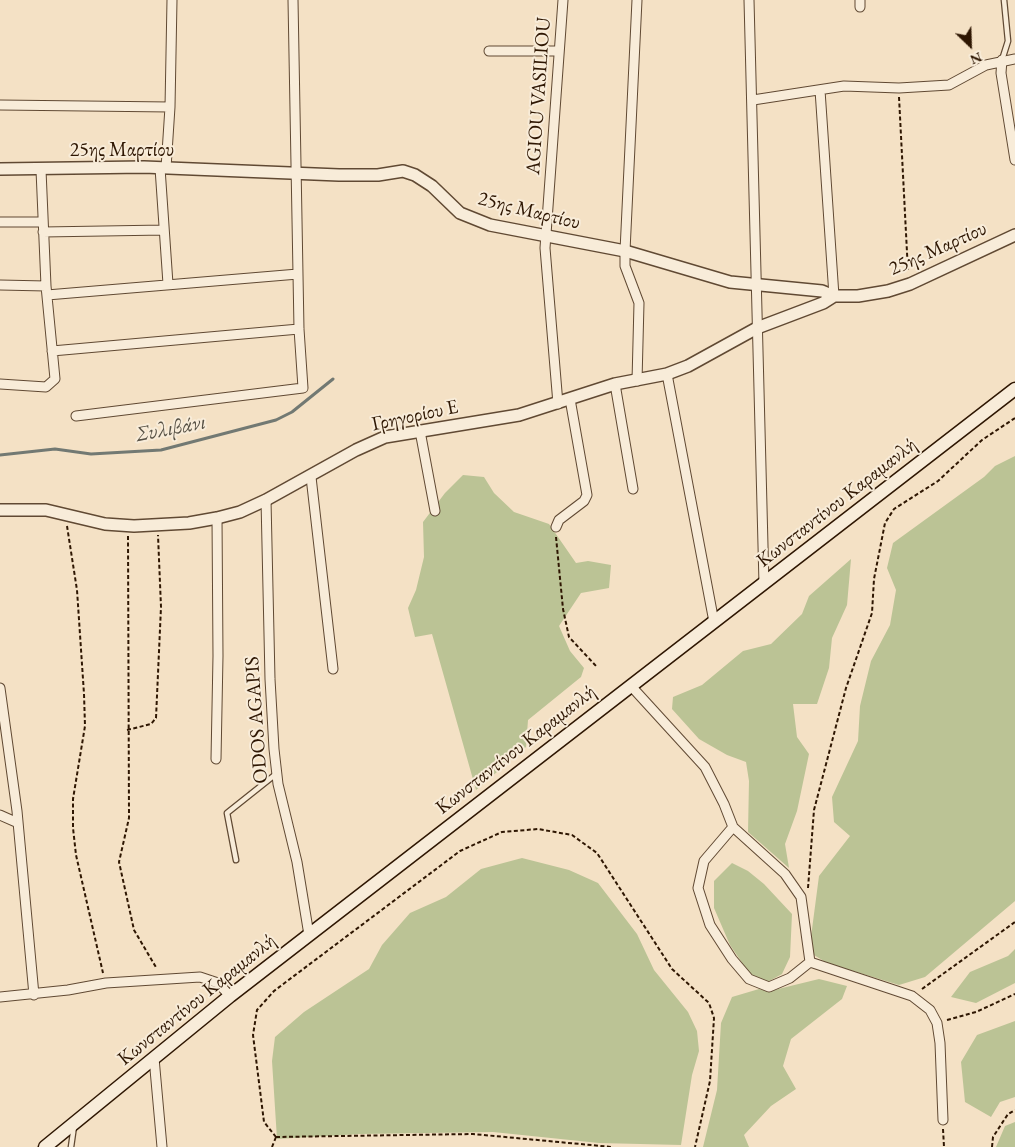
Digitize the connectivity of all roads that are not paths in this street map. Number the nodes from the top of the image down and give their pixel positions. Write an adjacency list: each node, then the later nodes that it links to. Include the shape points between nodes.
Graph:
1 (172, 0): 14 (street)
2 (293, 0): 19 (street)
3 (563, 0): 8 (street, AGIOU VASILIOU)
4 (637, 0): 26 (street)
5 (749, 0): 12 (street)
6 (1004, 0): 10 (lane, via 1008,42)
7 (489, 51): 8 (street)
8 (559, 51): 25 (street, AGIOU VASILIOU)
9 (1015, 59): 10 (street)
10 (1002, 60): 11 (street, via 949,85 899,88 844,86); 15 (street, via 1001,73)
11 (820, 90): 12 (street); 32 (street)
12 (753, 100): 30 (street)
13 (0, 105): 14 (street)
14 (170, 107): 16 (street)
15 (1015, 160)
16 (163, 168): 18 (street, 25ης Μαρτίου); 19 (street, 25ης Μαρτίου); 22 (street)
17 (0, 170): 18 (street, 25ης Μαρτίου)
18 (41, 170): 21 (street)
19 (297, 174): 25 (street, 25ης Μαρτίου, via 378,175 403,171 432,186 460,212 474,220); 27 (street)
20 (0, 222): 21 (street)
21 (42, 222): 23 (street)
22 (164, 230): 23 (street); 28 (street)
23 (43, 232): 31 (street)
24 (1015, 235): 32 (street, 25ης Μαρτίου, via 910,284 873,293)
25 (545, 236): 26 (street, 25ης Μαρτίου); 42 (street, AGIOU VASILIOU)
26 (625, 252): 30 (street, 25ης Μαρτίου, via 698,274); 37 (street, via 625,266 639,303)
27 (298, 274): 28 (street); 34 (street)
28 (168, 284): 31 (street)
29 (0, 286): 31 (street)
30 (757, 286): 32 (street, 25ης Μαρτίου, via 822,291); 33 (street)
31 (46, 291): 35 (street)
32 (834, 296): 33 (street, Γρηγορίου Ε)
33 (757, 328): 36 (street, Γρηγορίου Ε); 52 (street)
34 (299, 329): 35 (street); 43 (street, via 302,388)
35 (52, 351): 38 (street, via 55,379 51,384 46,387)
36 (667, 374): 37 (street, Γρηγορίου Ε); 53 (street)
37 (637, 381): 39 (street, Γρηγορίου Ε)
38 (0, 384)
39 (615, 384): 41 (street, Γρηγορίου Ε); 46 (street)
40 (1015, 389): 52 (main road, Κωνσταντίνου Καραμανλή)
41 (570, 399): 42 (street, Γρηγορίου Ε); 51 (street, via 587,495 584,502 559,520)
42 (558, 404): 44 (street, Γρηγορίου Ε, via 519,415)
43 (76, 416)
44 (420, 431): 45 (street, Γρηγορίου Ε, via 385,437); 49 (street)
45 (311, 477): 47 (street, Γρηγορίου Ε); 54 (street)
46 (633, 489)
47 (266, 500): 50 (street, Γρηγορίου Ε); 58 (street, ODOS AGAPIS, via 270,679)
48 (0, 510): 50 (street, Γρηγορίου Ε, via 46,510 128,526 158,526)
49 (435, 511)
50 (217, 518): 57 (street)
51 (556, 527)
52 (764, 584): 53 (main road, Κωνσταντίνου Καραμανλή)
53 (714, 622): 55 (main road, Κωνσταντίνου Καραμανλή)
54 (333, 669)
55 (631, 686): 61 (street, via 705,767); 63 (main road, Κωνσταντίνου Καραμανλή)
56 (0, 688): 60 (street)
57 (216, 759)
58 (277, 773): 62 (lane, via 227,813); 63 (street, ODOS AGAPIS, via 297,862)
59 (0, 815): 60 (street)
60 (18, 823): 65 (street)
61 (733, 828): 64 (street, via 796,887 801,898); 64 (street, via 704,861 698,888 710,925 732,959 755,982 769,987 790,978)
62 (236, 860)
63 (308, 935): 66 (main road, Κωνσταντίνου Καραμανλή)
64 (810, 962): 69 (street, via 912,996 930,1010 937,1023 940,1043)
65 (34, 994): 66 (street, via 106,982 184,978 209,979 218,983); 67 (street)
66 (230, 996): 68 (main road, Κωνσταντίνου Καραμανλή)
67 (0, 997)
68 (154, 1058): 70 (main road, Κωνσταντίνου Καραμανλή); 73 (street)
69 (943, 1120)
70 (75, 1122): 71 (main road, Κωνσταντίνου Καραμανλή); 72 (lane)
71 (45, 1147)
72 (71, 1147)
73 (162, 1147)

